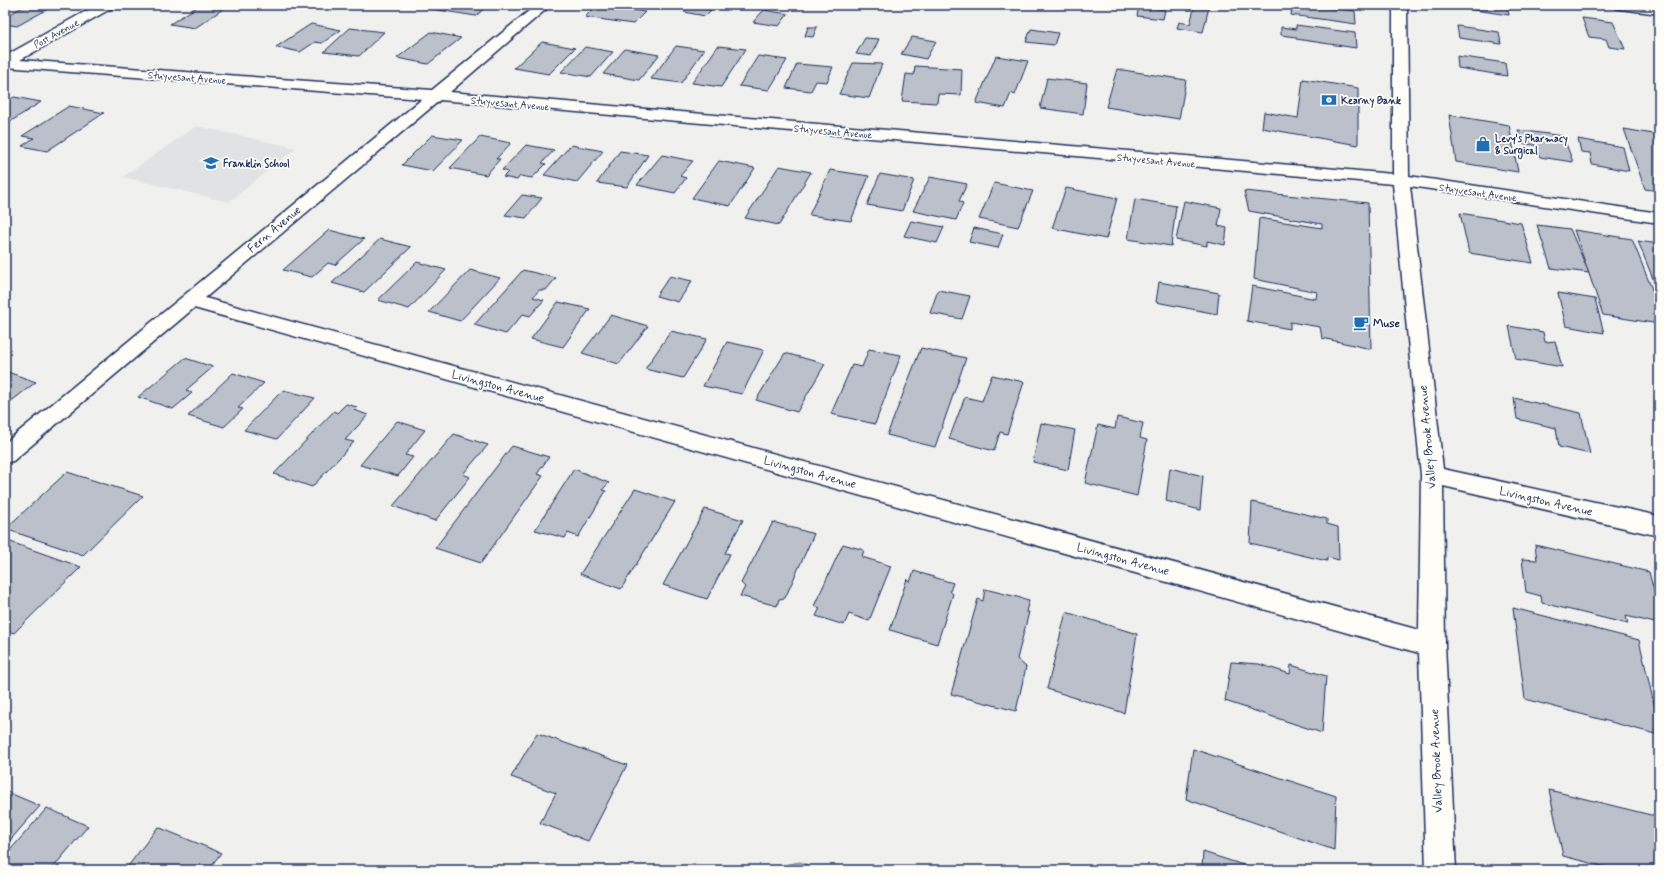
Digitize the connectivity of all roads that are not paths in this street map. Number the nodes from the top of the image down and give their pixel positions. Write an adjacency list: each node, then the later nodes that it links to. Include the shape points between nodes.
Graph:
1 (107, 5): 6 (street, Post Avenue)
2 (544, 5): 7 (street, Fern Avenue)
3 (1400, 5): 8 (street, Valley Brook Avenue)
4 (1620, 5): 5 (street)
5 (1659, 10)
6 (5, 62): 7 (street, Stuyvesant Avenue)
7 (436, 95): 8 (street, Stuyvesant Avenue); 10 (street, Fern Avenue)
8 (1401, 180): 9 (street, Stuyvesant Avenue); 12 (street, Valley Brook Avenue)
9 (1659, 218)
10 (189, 300): 11 (street, Fern Avenue); 14 (street, Livingston Avenue)
11 (5, 455)
12 (1432, 475): 13 (street, Livingston Avenue); 14 (street, Valley Brook Avenue)
13 (1659, 526)
14 (1432, 644): 15 (street, Valley Brook Avenue)
15 (1441, 870)

